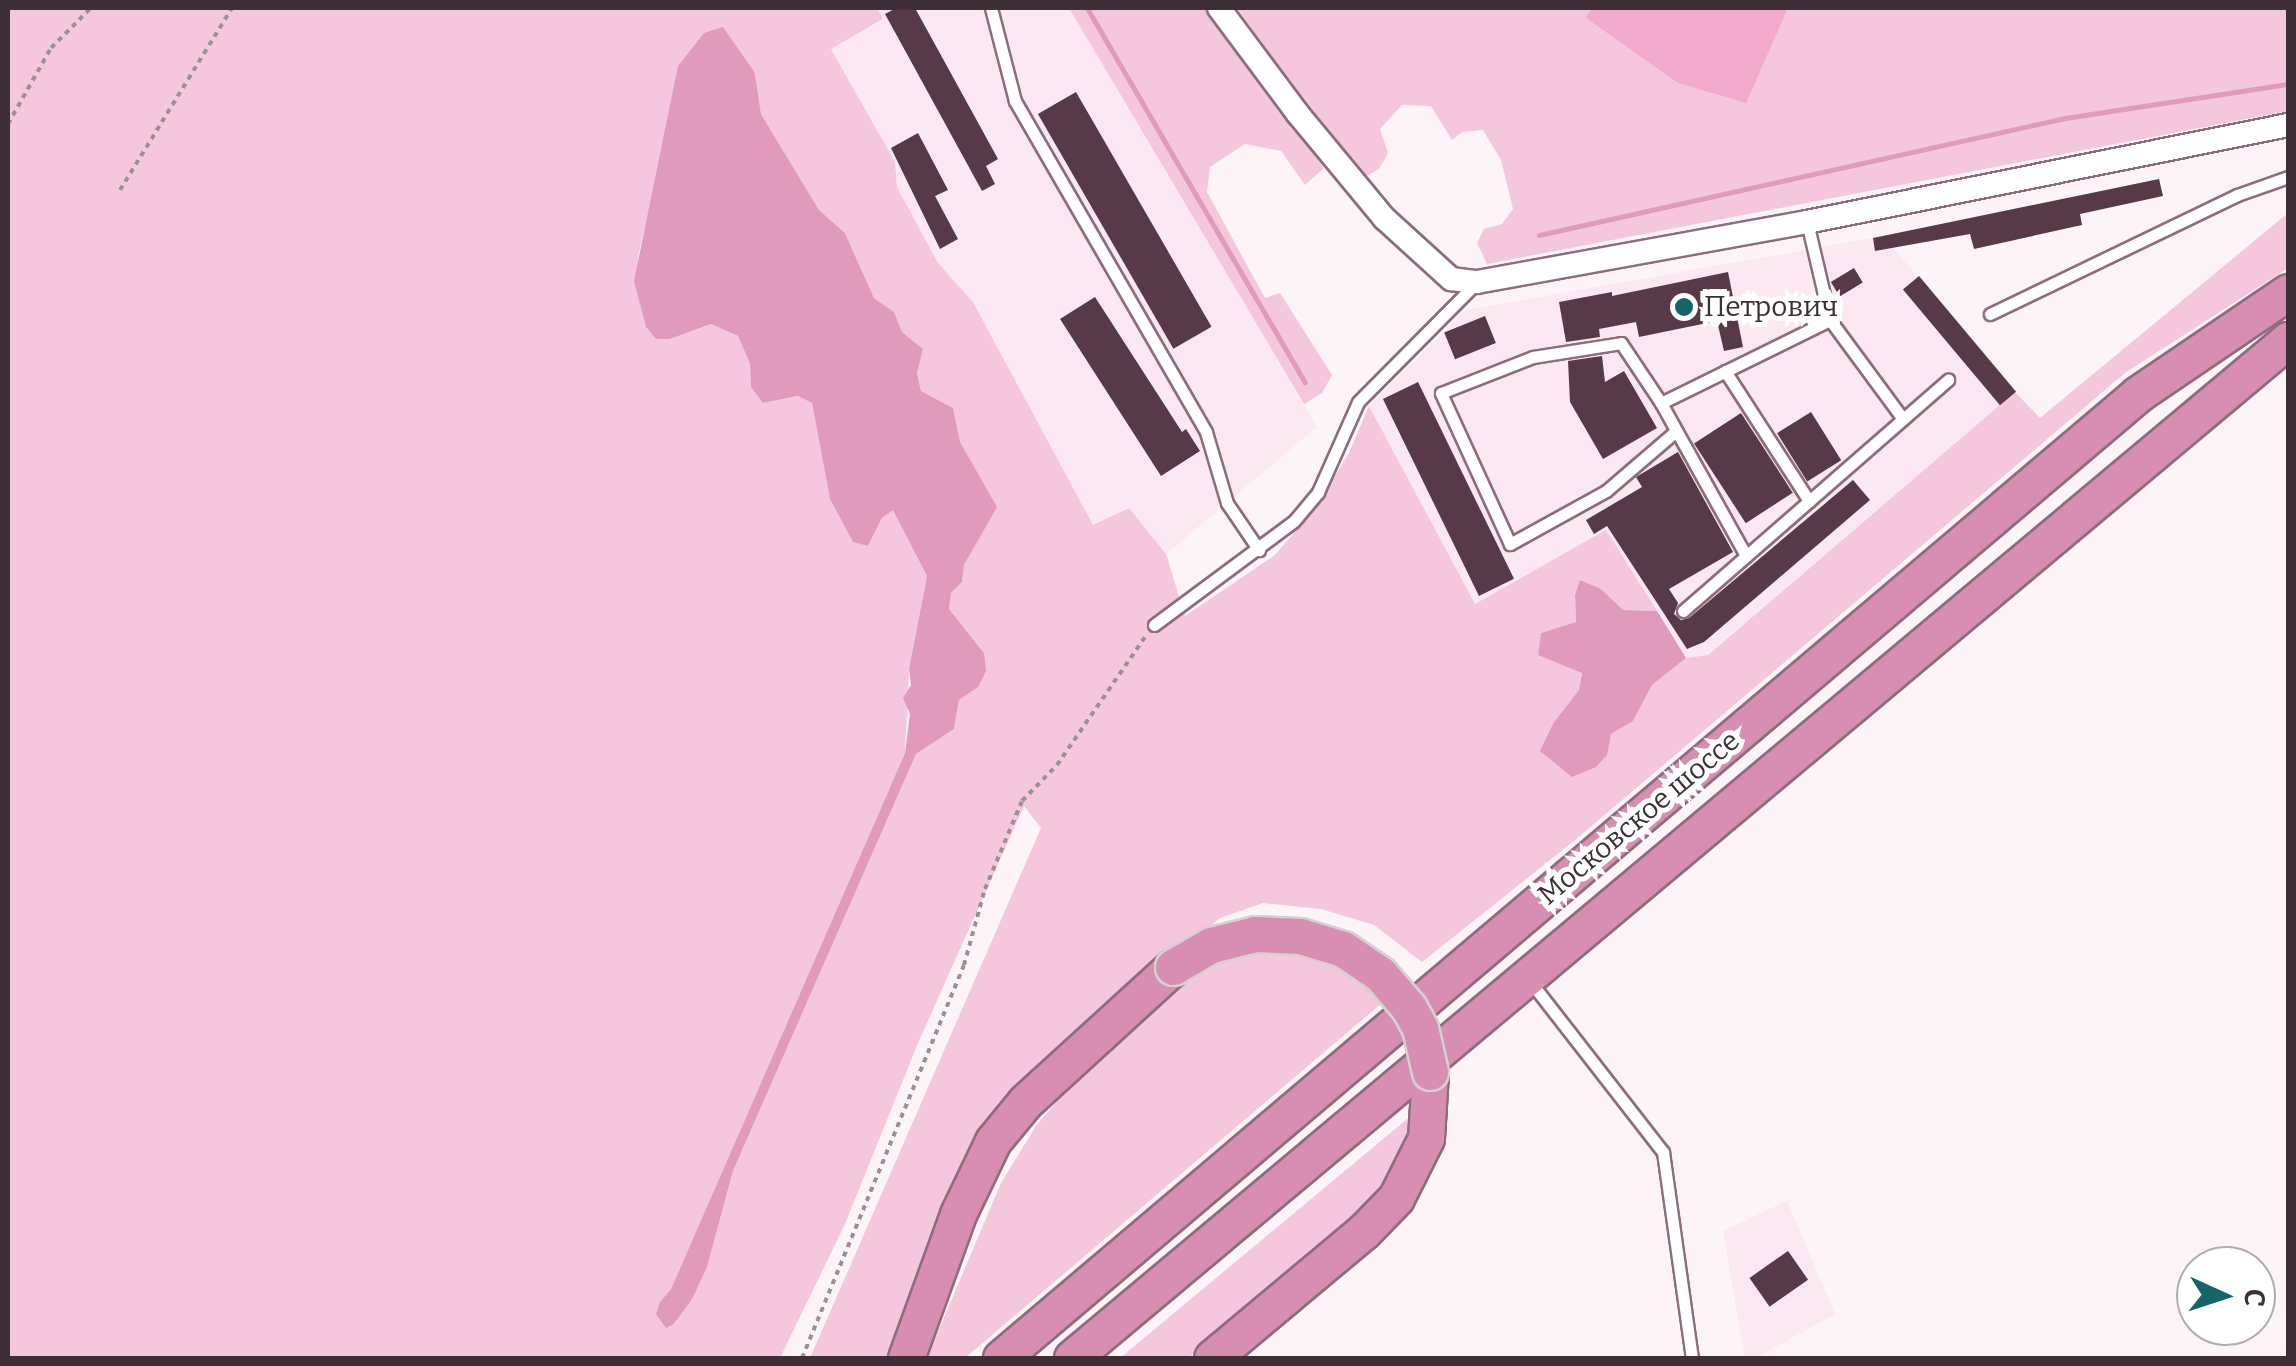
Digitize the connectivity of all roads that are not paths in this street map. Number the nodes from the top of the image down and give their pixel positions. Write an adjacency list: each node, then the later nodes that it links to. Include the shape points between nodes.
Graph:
1 (991, 8): 17 (lane, via 1015,100 1206,432 1227,503)
2 (1220, 8): 6 (street, via 1384,218 1451,279)
3 (2288, 125): 5 (street)
4 (2288, 176): 8 (lane)
5 (1808, 222): 6 (street); 9 (lane)
6 (1476, 282): 17 (lane, via 1358,402 1318,492)
7 (2288, 292): 23 (highway, Московское шоссе, via 2138,394)
8 (1990, 314)
9 (1830, 320): 11 (lane); 14 (lane)
10 (2288, 340): 21 (highway, Московское шоссе)
11 (1726, 371): 13 (lane); 16 (lane)
12 (1948, 380): 14 (lane)
13 (1661, 403): 15 (lane); 15 (lane, via 1621,343 1533,357 1441,394 1510,544 1606,491)
14 (1903, 419): 16 (lane)
15 (1676, 431): 18 (lane)
16 (1809, 501): 18 (lane)
17 (1259, 550): 20 (lane)
18 (1746, 556): 19 (lane)
19 (1683, 611)
20 (1154, 625)
21 (1526, 977): 24 (highway, Московское шоссе); 26 (lane, via 1663,1152)
22 (906, 1358): 25 (highway, bridge, via 958,1214 993,1141 1026,1102 1173,967 1233,938 1289,934 1343,949 1396,990 1426,1050 1430,1116 1409,1179 1364,1231)
23 (1000, 1358)
24 (1072, 1358)
25 (1212, 1358)
26 (1692, 1358)

